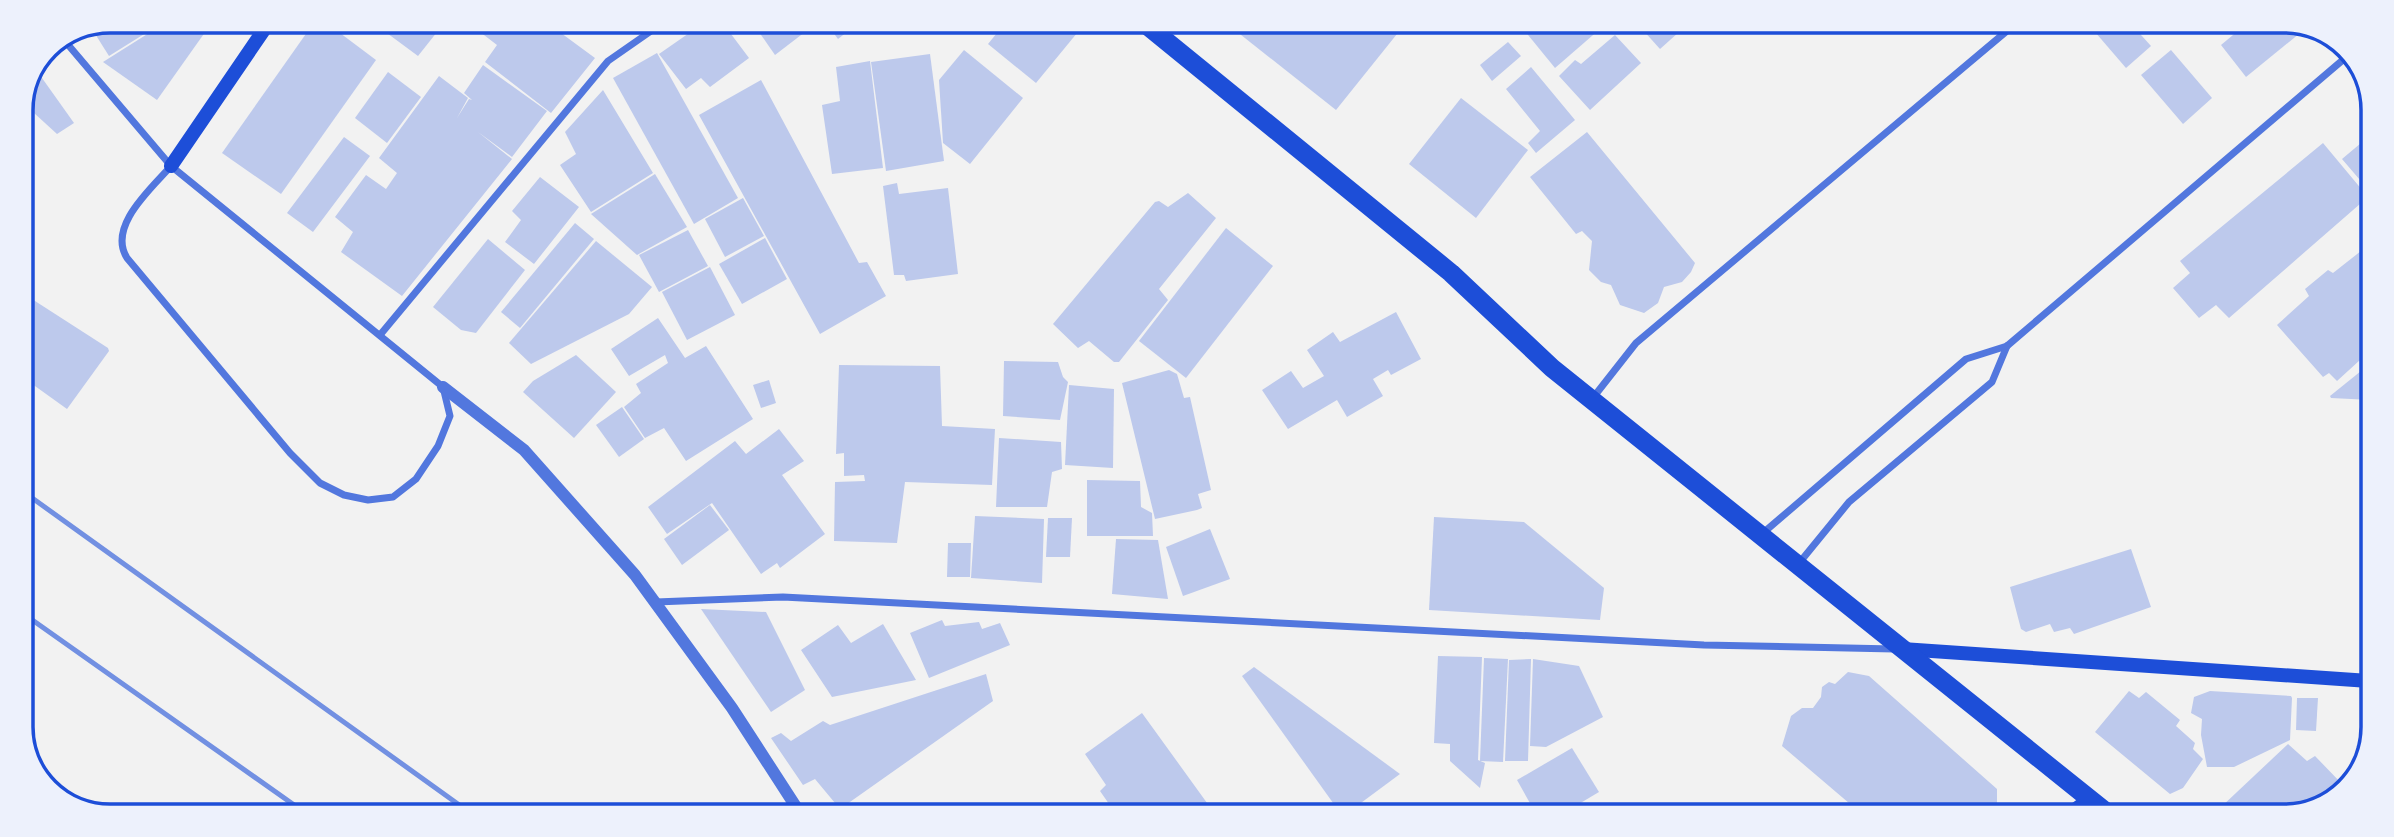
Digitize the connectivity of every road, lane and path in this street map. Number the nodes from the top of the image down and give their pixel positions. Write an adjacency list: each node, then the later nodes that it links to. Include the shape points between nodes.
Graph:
1 (262, 33): 7 (main road)
2 (648, 33): 8 (street, via 608,61)
3 (1156, 33): 11 (highway, via 1451,273)
4 (2004, 33): 11 (street, via 1636,343)
5 (68, 45): 7 (street)
6 (2342, 60): 9 (street)
7 (171, 166): 8 (street); 10 (street, via 128,219 122,250 320,483 368,500 393,497 416,479 438,446 450,416)
8 (380, 335): 10 (street)
9 (2007, 346): 12 (street, via 1966,359); 13 (street, via 1992,382 1849,502)
10 (443, 387): 14 (street, via 524,450)
11 (1591, 400): 12 (highway)
12 (1761, 535): 13 (highway)
13 (1798, 565): 15 (highway)
14 (656, 602): 15 (street, via 783,597 1704,645); 18 (street)
15 (1902, 649): 16 (main road); 17 (highway)
16 (2361, 680)
17 (2090, 799): 19 (main road); 20 (highway)
18 (794, 804)
19 (2083, 804)
20 (2096, 804)

